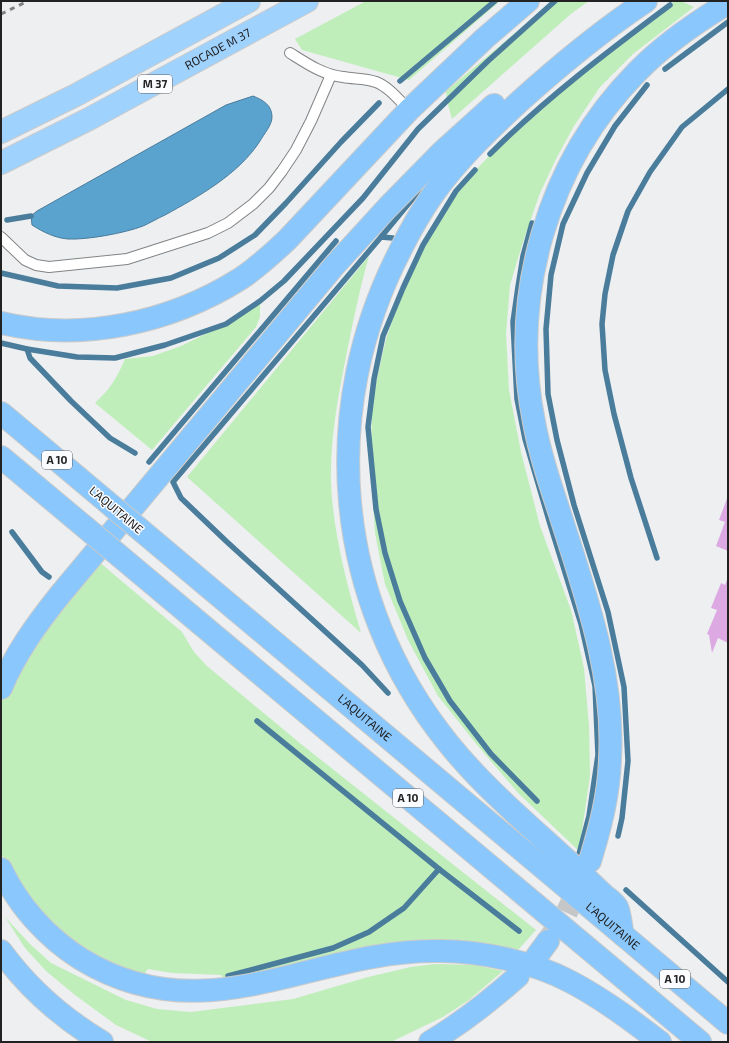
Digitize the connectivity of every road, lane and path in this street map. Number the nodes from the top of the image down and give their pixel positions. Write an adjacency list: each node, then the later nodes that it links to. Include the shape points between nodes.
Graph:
1 (249, 1): 10 (highway, M 37, via 83,91)
2 (307, 1): 11 (highway, ROCADE M 37 / M 37, via 96,116)
3 (528, 1): 9 (highway)
4 (627, 1): 16 (highway, via 565,46 499,101 442,152 382,213 334,266 59,596 29,635 9,668)
5 (646, 1): 19 (highway, via 602,32 535,87 481,137 432,195 394,262 366,333 351,407 348,446 350,505 364,582 380,627 410,688 430,720 471,769 617,907)
6 (728, 3): 17 (highway, via 665,46 637,72 593,126 559,189 534,264 528,303 526,343 528,384 534,422 545,467 594,626 608,695 611,728 608,790)
7 (290, 53): 8 (lane)
8 (330, 75): 9 (lane, via 376,82); 12 (lane, via 296,150 269,188 228,223 208,233 127,259 49,267 25,260)
9 (409, 110): 13 (highway, via 287,240 265,260 215,293 161,316 113,327 46,329)
10 (1, 132)
11 (1, 163)
12 (1, 238)
13 (1, 323)
14 (1, 413): 19 (highway, L'AQUITAINE / A 10, bridge)
15 (1, 457): 26 (highway, A 10, bridge)
16 (1, 688)
17 (590, 861)
18 (1, 869): 25 (highway, via 28,912 49,935 89,964 114,976 140,984 166,990 218,990 244,987 381,956 424,951 468,952 541,969 570,981 612,1006)
19 (623, 935): 22 (highway, L'AQUITAINE / A 10)
20 (1, 951): 23 (highway, via 46,1002)
21 (518, 976): 24 (highway, via 483,1007)
22 (728, 1023)
23 (102, 1042)
24 (430, 1042)
25 (660, 1042)
26 (700, 1042)

